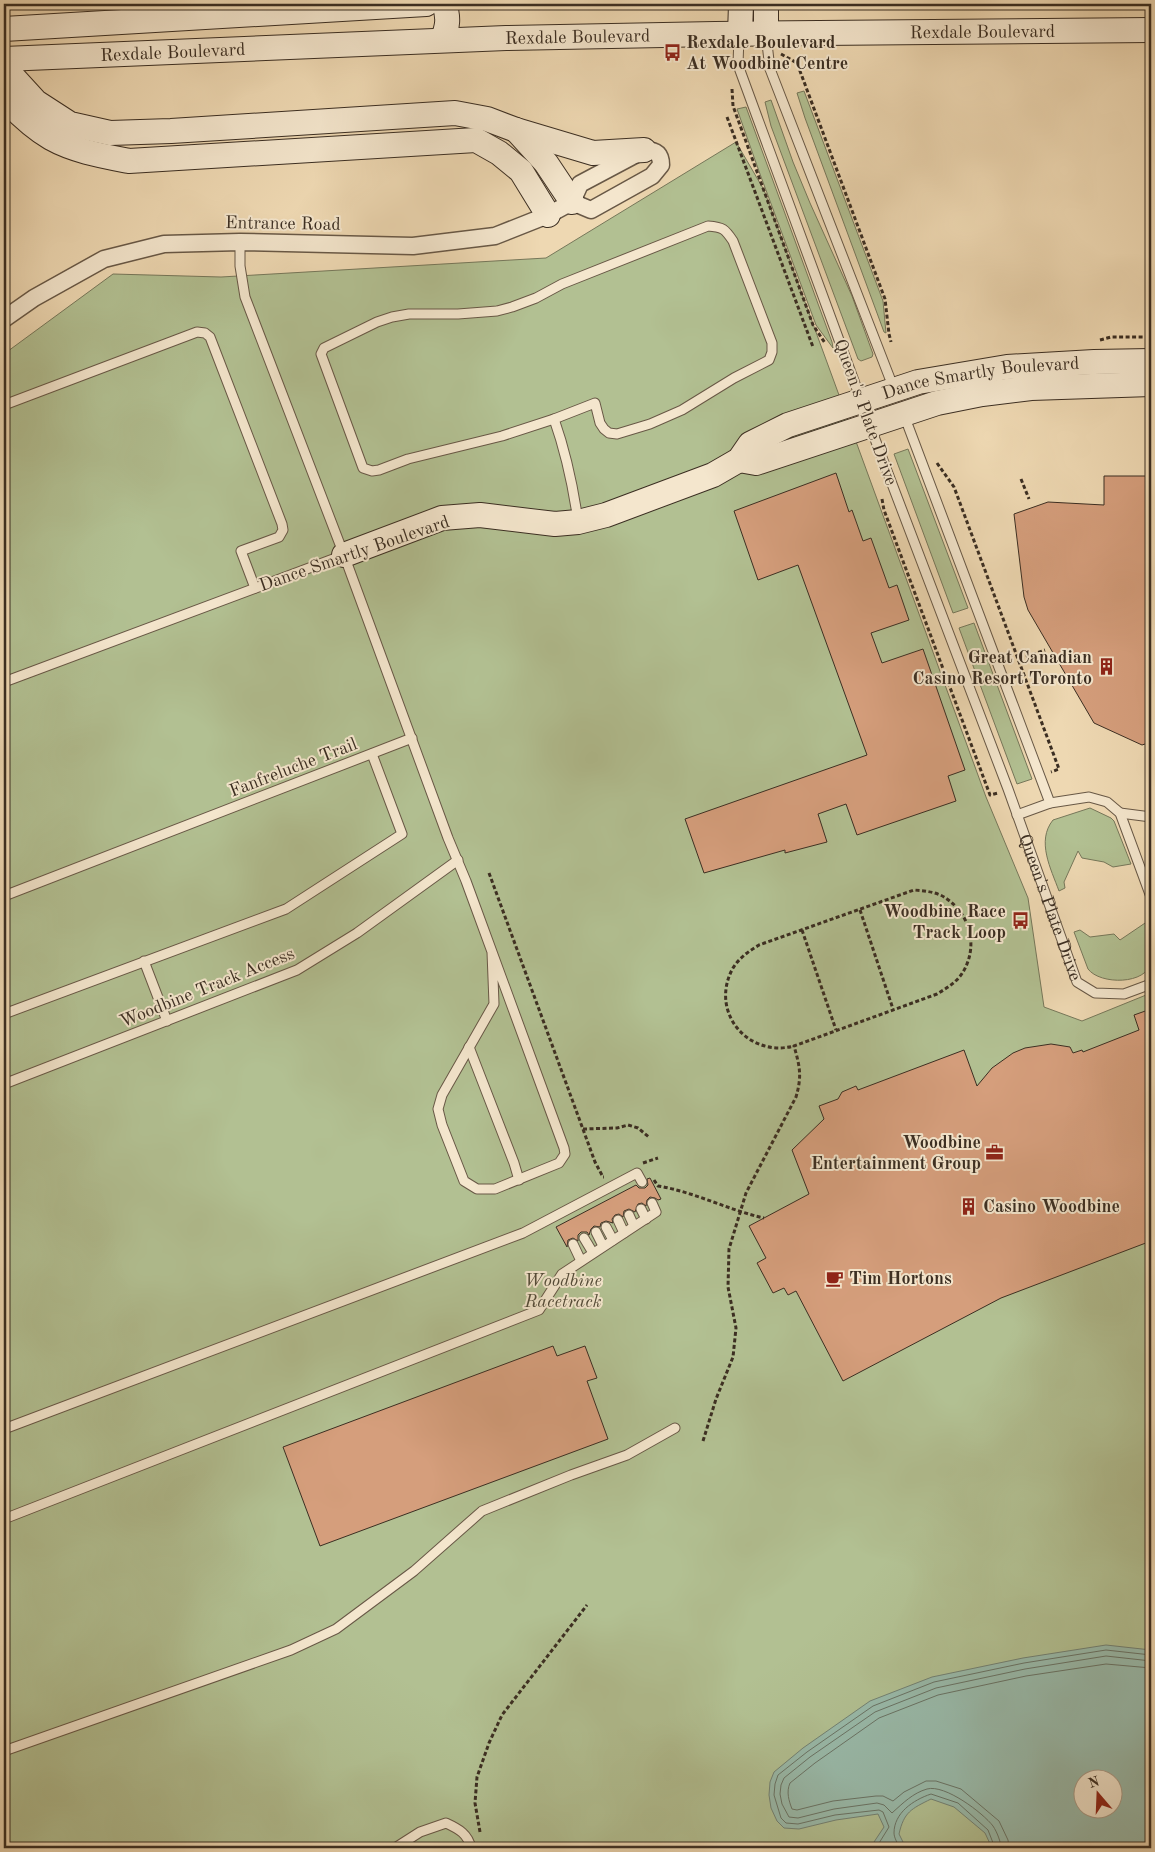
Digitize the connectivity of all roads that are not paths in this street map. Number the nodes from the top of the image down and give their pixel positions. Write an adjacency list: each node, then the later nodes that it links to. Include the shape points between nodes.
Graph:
1 (426, 4): 5 (main road, Rexdale Boulevard)
2 (444, 4): 8 (main road, via 448,21)
3 (741, 4): 7 (main road, Queen's Plate Drive)
4 (766, 4): 9 (main road, Queen's Plate Drive)
5 (6, 29)
6 (1151, 30): 9 (main road, Rexdale Boulevard)
7 (740, 34): 8 (main road, Rexdale Boulevard); 9 (main road, Rexdale Boulevard); 23 (lane, Queen's Plate Drive, via 738,65)
8 (442, 40): 10 (main road, Rexdale Boulevard)
9 (767, 40): 21 (lane, Queen's Plate Drive, via 770,69)
10 (4, 58)
11 (4, 66): 13 (main road, via 43,107 70,124 110,133 455,114 487,119)
12 (4, 98): 16 (main road, via 51,138 88,153 129,161 476,140 521,171)
13 (516, 130): 14 (main road, via 593,153); 15 (main road, via 546,163)
14 (644, 150): 15 (street, Entrance Road, via 580,184); 15 (street, via 652,150 661,159 659,169 652,176 591,210)
15 (572, 202): 16 (street, Entrance Road)
16 (548, 215): 17 (street, Entrance Road, via 495,236 413,246)
17 (240, 242): 18 (street, Entrance Road, via 164,244 104,259 34,298); 26 (lane, via 245,297)
18 (4, 319)
19 (1151, 361): 21 (main road, Dance Smartly Boulevard, via 1008,367 918,382)
20 (1151, 384): 21 (main road, Dance Smartly Boulevard, via 1031,388 937,403)
21 (899, 402): 23 (main road, Dance Smartly Boulevard); 31 (lane, Queen's Plate Drive)
22 (4, 405): 27 (lane, via 197,332 205,333 210,337 282,524 279,536 241,551)
23 (866, 413): 25 (main road, Dance Smartly Boulevard, via 756,463 739,460 713,475); 33 (lane, Queen's Plate Drive)
24 (554, 419): 24 (lane, via 367,471 360,461 321,354 330,344 392,317 512,308 562,284 698,229 708,226 726,230 772,342 769,360 682,410 617,434 604,429 595,403); 25 (lane, via 572,483)
25 (578, 522): 26 (main road, Dance Smartly Boulevard, via 555,524 480,515 442,518)
26 (344, 555): 27 (lane, Dance Smartly Boulevard); 29 (lane)
27 (255, 588): 28 (lane, Dance Smartly Boulevard)
28 (4, 682)
29 (412, 738): 30 (lane, Fanfreluche Trail); 35 (lane)
30 (372, 754): 36 (lane, Fanfreluche Trail); 39 (lane, via 402,834 286,908)
31 (1050, 803): 32 (lane, Queen's Plate Drive, via 1089,797 1106,802); 33 (lane, Queen's Plate Drive)
32 (1120, 813): 34 (lane); 37 (lane)
33 (1017, 815): 40 (lane, Queen's Plate Drive, via 1077,982 1095,993 1124,994)
34 (1151, 817)
35 (458, 860): 38 (lane); 42 (lane, Woodbine Track Access, via 357,933 298,970)
36 (4, 896)
37 (1151, 897)
38 (492, 952): 43 (lane, via 494,1004); 45 (lane, via 565,1154 559,1163)
39 (144, 961): 41 (lane); 42 (lane)
40 (1151, 984)
41 (4, 1014)
42 (167, 1021): 44 (lane, Woodbine Track Access)
43 (469, 1047): 45 (lane); 45 (lane, via 442,1095 438,1109 442,1125 464,1181 477,1189 495,1189)
44 (4, 1084)
45 (518, 1180)
46 (642, 1182): 47 (lane, via 636,1170 627,1184 616,1190)
47 (603, 1191): 48 (lane); 49 (lane)
48 (591, 1197): 50 (lane); 52 (lane)
49 (608, 1200)
50 (581, 1202): 54 (lane); 69 (lane, via 560,1219)
51 (652, 1203): 56 (lane, via 656,1212)
52 (596, 1206)
53 (641, 1209): 56 (lane)
54 (585, 1212)
55 (628, 1215): 58 (lane)
56 (646, 1219): 58 (lane)
57 (618, 1220): 61 (lane)
58 (634, 1226): 61 (lane)
59 (606, 1227): 63 (lane)
60 (596, 1232): 65 (lane)
61 (624, 1233): 63 (lane)
62 (584, 1238): 66 (lane)
63 (613, 1240): 65 (lane)
64 (572, 1244): 67 (lane)
65 (603, 1246): 66 (lane)
66 (593, 1253): 67 (lane)
67 (581, 1261): 70 (lane, via 562,1274 539,1310)
68 (676, 1428): 71 (lane, via 627,1455 482,1511 414,1571 336,1629 292,1650)
69 (4, 1429)
70 (4, 1519)
71 (4, 1751)
72 (395, 1848): 73 (lane, via 420,1832 446,1824 463,1831)
73 (471, 1848)

